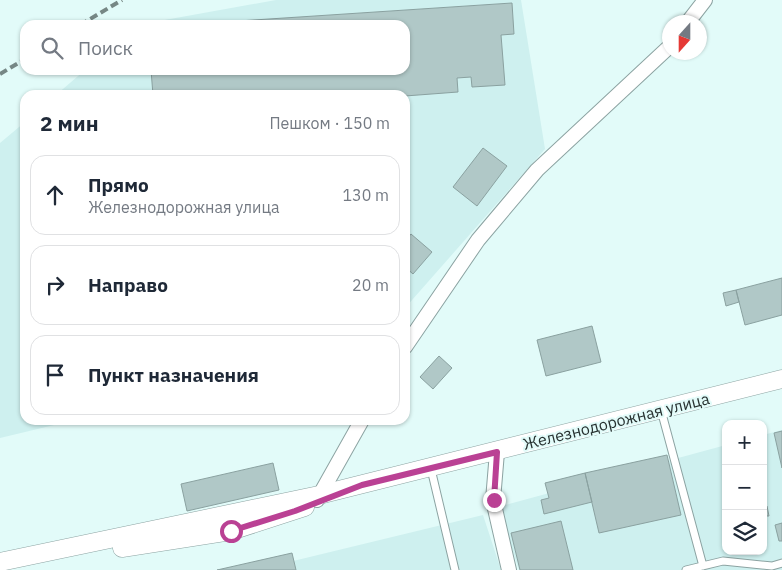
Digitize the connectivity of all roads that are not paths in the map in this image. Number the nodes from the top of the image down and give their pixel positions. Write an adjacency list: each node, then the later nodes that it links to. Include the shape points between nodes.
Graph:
1 (705, 0): 2 (street)
2 (693, 15)
3 (662, 54): 4 (street, via 538,170 478,240)
4 (410, 340)
5 (782, 379): 6 (street, Железнодорожная улица)
6 (661, 410): 8 (street, Железнодорожная улица); 13 (lane)
7 (359, 425): 10 (street)
8 (497, 452): 9 (street, Железнодорожная улица); 15 (street, via 494,500)
9 (431, 468): 10 (street, Железнодорожная улица); 14 (lane)
10 (317, 499): 11 (street, Железнодорожная улица)
11 (0, 562)
12 (782, 563): 13 (lane, via 772,566 723,561)
13 (702, 566): 16 (lane)
14 (455, 570)
15 (509, 570)
16 (686, 570)

